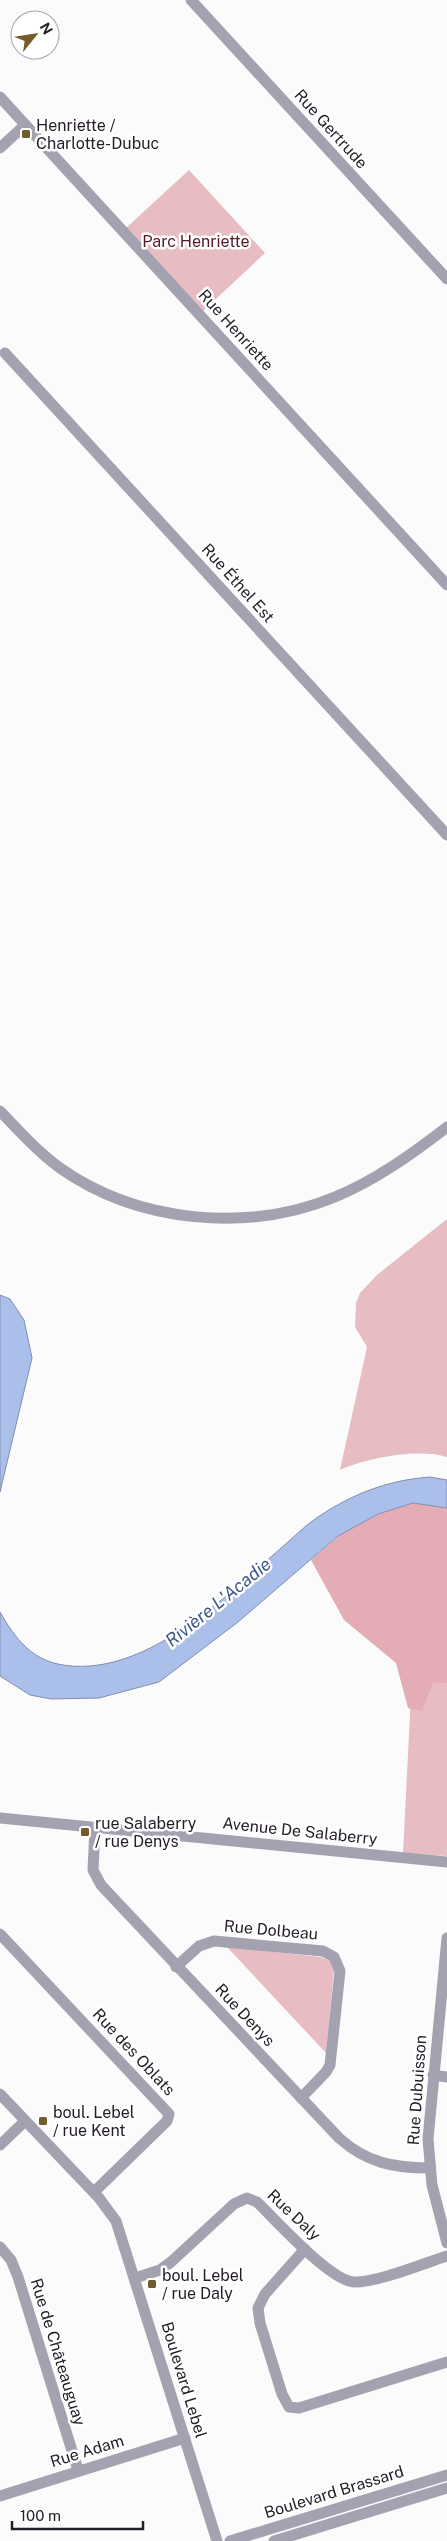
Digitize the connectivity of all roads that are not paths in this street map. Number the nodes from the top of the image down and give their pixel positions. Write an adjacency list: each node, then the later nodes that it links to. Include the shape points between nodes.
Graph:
1 (192, 0): 5 (street, Rue Gertrude)
2 (0, 97): 3 (street, Rue Henriette)
3 (25, 125): 4 (street); 7 (street, Rue Henriette)
4 (0, 148)
5 (447, 279)
6 (4, 353): 8 (street, Rue Éthel Est)
7 (447, 585)
8 (447, 835)
9 (0, 1111): 10 (street, via 42,1154 90,1185 160,1211 220,1219 281,1214 335,1198 380,1174)
10 (447, 1127)
11 (0, 1818): 12 (street, Avenue De Salaberry)
12 (95, 1828): 13 (street, Avenue De Salaberry); 16 (street, Rue Denys, via 92,1865 95,1878)
13 (447, 1862)
14 (0, 1934): 24 (street, Rue des Oblats, via 168,2112 166,2122)
15 (447, 1938): 17 (street, Rue Dubuisson)
16 (176, 1967): 20 (street, Rue Denys); 20 (street, Rue Dolbeau, via 203,1944 214,1941 323,1951 334,1957 340,1971 330,2065)
17 (433, 2075): 18 (street); 23 (street, Rue Dubuisson, via 428,2126)
18 (447, 2077)
19 (0, 2094): 21 (street, Boulevard Lebel)
20 (301, 2098): 23 (street, Rue Denys, via 339,2138 364,2157 389,2166)
21 (25, 2121): 22 (street); 24 (street, Boulevard Lebel)
22 (0, 2145)
23 (430, 2168): 25 (street, Rue Dubuisson)
24 (94, 2192): 29 (street, Boulevard Lebel, via 116,2222)
25 (447, 2243)
26 (0, 2247): 32 (street, Rue de Châteauguay, via 11,2260 18,2277)
27 (305, 2249): 28 (street, Rue Daly, via 340,2276 354,2282); 29 (street, Rue Daly, via 257,2202 244,2198 168,2265); 30 (street, via 265,2294 258,2308 282,2394 289,2407 299,2408)
28 (447, 2256)
29 (135, 2278): 31 (street, Boulevard Lebel)
30 (447, 2362)
31 (184, 2438): 32 (street, Rue Adam); 36 (street, Boulevard Lebel)
32 (78, 2470): 35 (street, Rue Adam)
33 (447, 2475): 37 (street, Boulevard Brassard)
34 (447, 2488): 38 (street, Boulevard Brassard)
35 (0, 2496)
36 (217, 2541)
37 (230, 2541)
38 (274, 2541)

